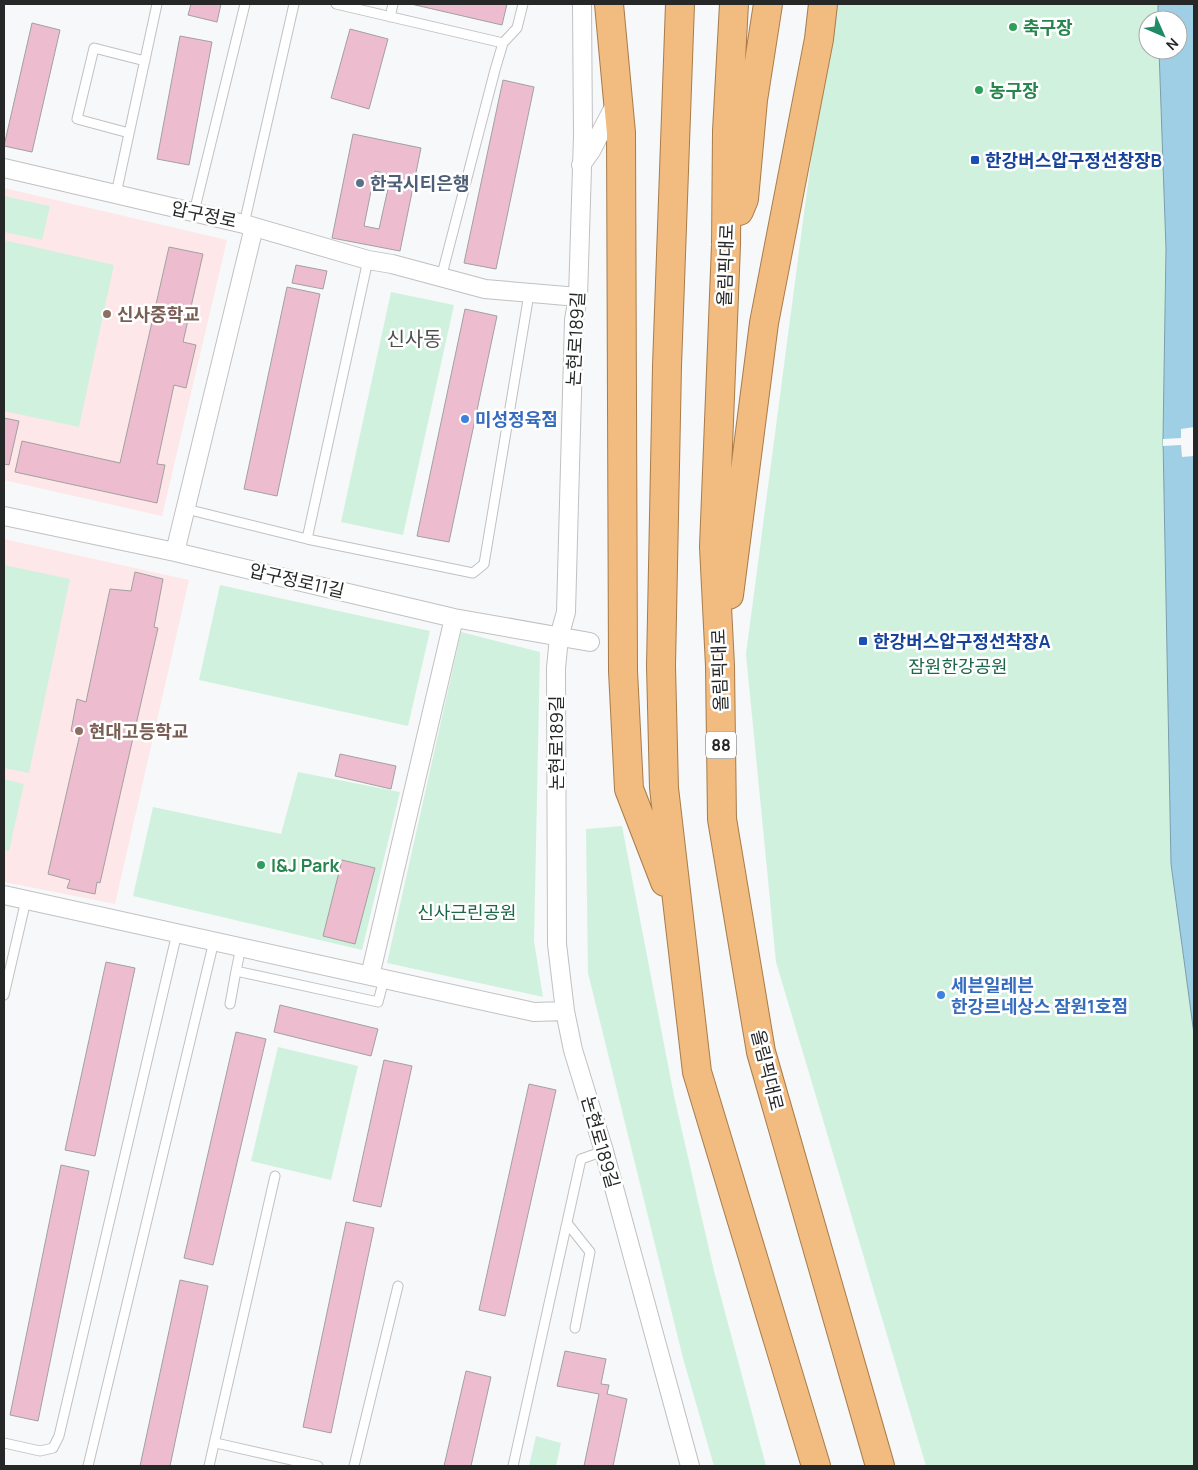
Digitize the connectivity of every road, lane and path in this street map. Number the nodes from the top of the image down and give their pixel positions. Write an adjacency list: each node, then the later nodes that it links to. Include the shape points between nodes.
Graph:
1 (157, 4): 15 (lane)
2 (245, 4): 21 (lane)
3 (294, 4): 22 (lane, 압구정로)
4 (336, 4): 13 (lane)
5 (393, 4): 13 (lane)
6 (523, 4): 14 (lane, via 517,28)
7 (582, 4): 18 (street, 논현로189길, via 583,136)
8 (609, 4): 16 (highway)
9 (680, 4): 38 (highway, via 667,366 661,666 664,788)
10 (734, 4): 23 (highway, 올림픽대로 / 88, via 727,131)
11 (768, 4): 23 (highway, via 753,100 744,199)
12 (823, 4): 35 (highway, via 764,323)
13 (390, 17): 14 (lane)
14 (503, 42): 25 (lane)
15 (145, 61): 17 (lane); 17 (lane, via 94,48 77,119)
16 (618, 100): 18 (street); 38 (highway, via 621,142 623,671 629,789)
17 (129, 133): 20 (lane)
18 (580, 166): 27 (street, 논현로189길)
19 (4, 168): 20 (street, 압구정로)
20 (116, 194): 21 (street, 압구정로)
21 (194, 212): 22 (street, 압구정로)
22 (249, 226): 24 (street); 28 (street)
23 (726, 245): 35 (highway, 올림픽대로 / 88, via 714,547)
24 (368, 260): 25 (street); 30 (lane)
25 (441, 278): 26 (street, via 485,289)
26 (529, 294): 27 (street); 30 (lane, via 484,564 473,573)
27 (578, 297): 33 (street, 논현로189길, via 574,320 566,612)
28 (186, 509): 30 (lane); 31 (street)
29 (4, 516): 31 (street, 압구정로11길)
30 (307, 539)
31 (175, 552): 32 (street, 압구정로11길)
32 (454, 618): 33 (street, 압구정로11길); 43 (street)
33 (560, 637): 34 (street, 압구정로11길); 46 (street, 논현로189길, via 556,668 557,944)
34 (590, 642)
35 (720, 666): 61 (highway, 올림픽대로 / 88, via 722,819 761,1052)
36 (4, 895): 37 (street)
37 (26, 900): 39 (street); 44 (lane)
38 (680, 923): 54 (highway, via 697,1072)
39 (177, 933): 40 (street); 52 (lane, via 59,1436 53,1448 40,1451)
40 (214, 942): 41 (street); 55 (lane)
41 (242, 947): 42 (lane); 43 (street)
42 (236, 972): 43 (lane, via 378,1002); 45 (lane)
43 (377, 977): 46 (street, via 534,1012)
44 (4, 994)
45 (230, 1004)
46 (565, 1011): 47 (street, 논현로189길, via 573,1050)
47 (604, 1151): 49 (lane, via 581,1159); 60 (street, 논현로189길)
48 (275, 1176): 53 (lane)
49 (566, 1223): 51 (lane, via 590,1252); 59 (lane)
50 (398, 1286): 58 (lane)
51 (575, 1328)
52 (4, 1442)
53 (216, 1443): 56 (lane); 57 (lane)
54 (814, 1460)
55 (88, 1466)
56 (209, 1466)
57 (318, 1466)
58 (354, 1466)
59 (513, 1466)
60 (690, 1466)
61 (880, 1466)

